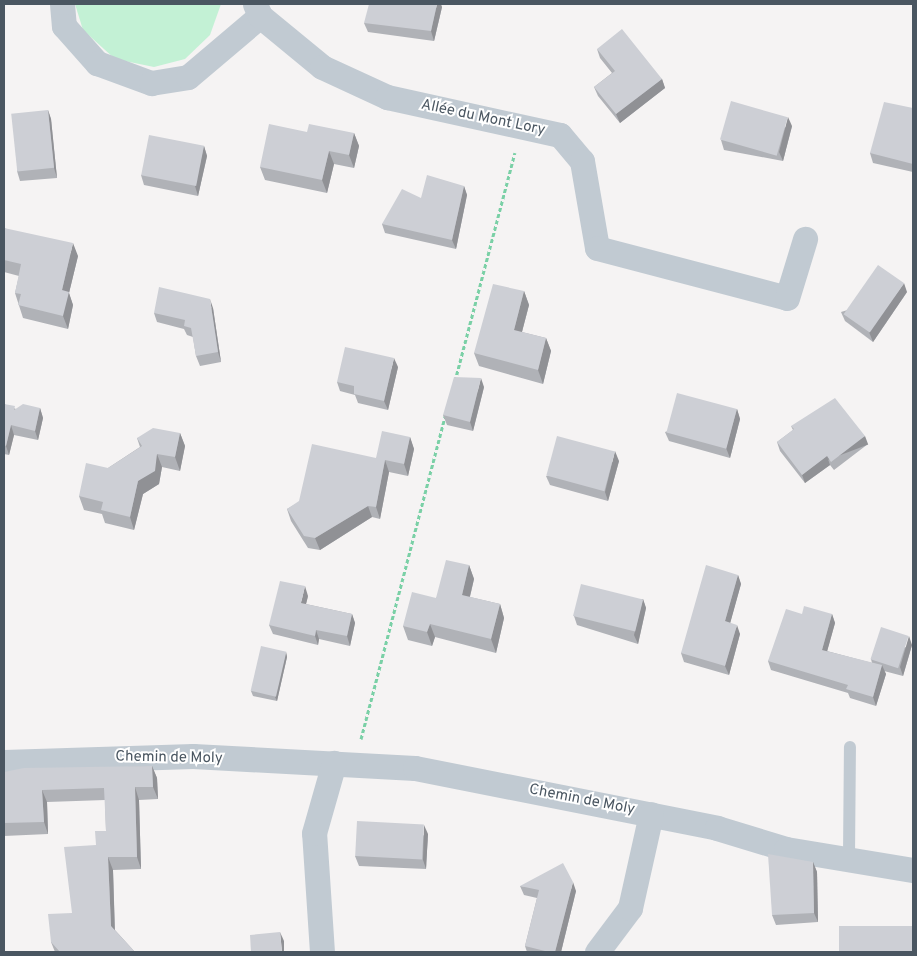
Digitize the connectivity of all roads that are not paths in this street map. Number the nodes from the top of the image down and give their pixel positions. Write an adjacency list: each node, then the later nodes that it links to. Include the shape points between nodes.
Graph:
1 (62, 4): 2 (street, Allée du Mont Lory, via 64,26 97,64 151,83 188,77)
2 (258, 10): 3 (street, Allée du Mont Lory, via 322,67 387,97 560,135 582,161 597,248 787,298)
3 (805, 239)
4 (850, 747): 8 (lane)
5 (4, 762): 6 (street, Chemin de Moly, via 193,756)
6 (344, 763): 7 (street, Chemin de Moly, via 424,770); 10 (street, via 314,832)
7 (651, 814): 8 (street, Chemin de Moly, via 786,849); 11 (street, Chemin de Moly, via 630,908)
8 (849, 856): 9 (street, Chemin de Moly)
9 (913, 870)
10 (322, 952)
11 (597, 952)

